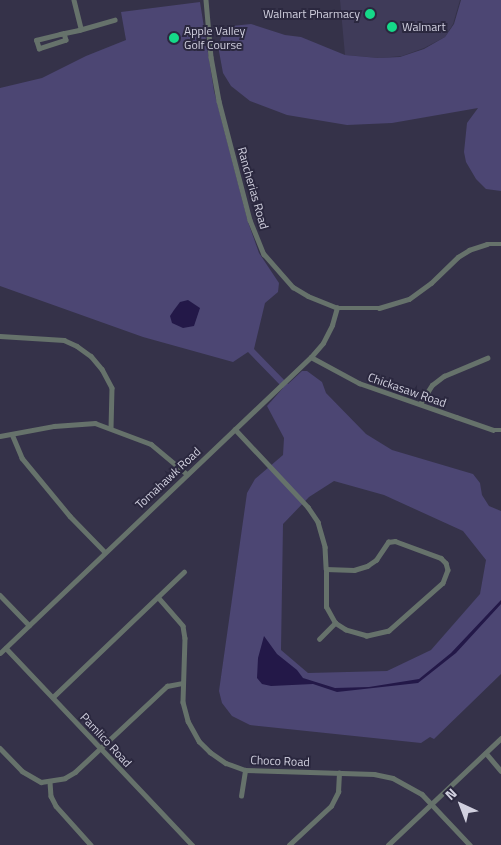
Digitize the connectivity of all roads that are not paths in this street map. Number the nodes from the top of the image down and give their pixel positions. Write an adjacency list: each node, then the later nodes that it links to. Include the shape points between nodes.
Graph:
1 (74, 0): 4 (street)
2 (206, 0): 7 (street, Rancherias Road, via 219,101 259,245 293,287)
3 (114, 20): 4 (street)
4 (81, 29): 5 (street)
5 (64, 33): 5 (street, via 36,40 39,49 66,40)
6 (501, 244): 7 (street, Rancherias Road, via 487,244 469,250 409,299 369,309)
7 (337, 308): 9 (street, Tomahawk Road, via 332,325)
8 (0, 336): 12 (street, via 64,340 91,356 102,368 112,388)
9 (311, 357): 11 (street, Chickasaw Road, via 359,383); 13 (street, Tomahawk Road)
10 (487, 358): 11 (street, via 444,376 432,385)
11 (420, 404): 14 (street, Chickasaw Road)
12 (111, 428): 15 (street, via 82,423); 17 (street, via 152,444)
13 (235, 429): 17 (street, Tomahawk Road); 19 (street, via 308,507 318,522 325,547)
14 (501, 430)
15 (12, 434): 16 (street); 18 (street, via 22,458)
16 (0, 436)
17 (187, 474): 18 (street, Tomahawk Road)
18 (104, 552): 24 (street, Tomahawk Road)
19 (326, 569): 23 (street, via 326,607); 23 (street, via 354,570 367,566 376,560 388,542 395,541 440,558 448,570 443,583 389,631 356,634)
20 (184, 572): 22 (street)
21 (0, 595): 24 (street)
22 (158, 597): 28 (street, Choco Road, via 183,626); 29 (street)
23 (335, 622): 25 (street)
24 (29, 625): 26 (street, Tomahawk Road)
25 (320, 639)
26 (6, 648): 27 (street, Tomahawk Road); 29 (street, Pamlico Road)
27 (0, 653)
28 (183, 683): 32 (street, via 166,686); 34 (street, Choco Road, via 188,721 199,741 226,763)
29 (53, 697): 32 (street, Pamlico Road)
30 (501, 738): 33 (street)
31 (0, 748): 37 (street, via 22,771 41,782)
32 (100, 748): 37 (street, via 75,772); 41 (street, Pamlico Road)
33 (486, 753): 35 (street); 39 (street)
34 (245, 770): 36 (street, Choco Road); 38 (street)
35 (501, 772)
36 (339, 773): 39 (street, Choco Road, via 393,778 422,794); 42 (street, via 338,792 331,806)
37 (50, 782): 40 (street, via 56,806)
38 (241, 796)
39 (432, 804): 43 (street); 44 (street, Choco Road)
40 (91, 845)
41 (192, 845)
42 (290, 845)
43 (388, 845)
44 (470, 845)

